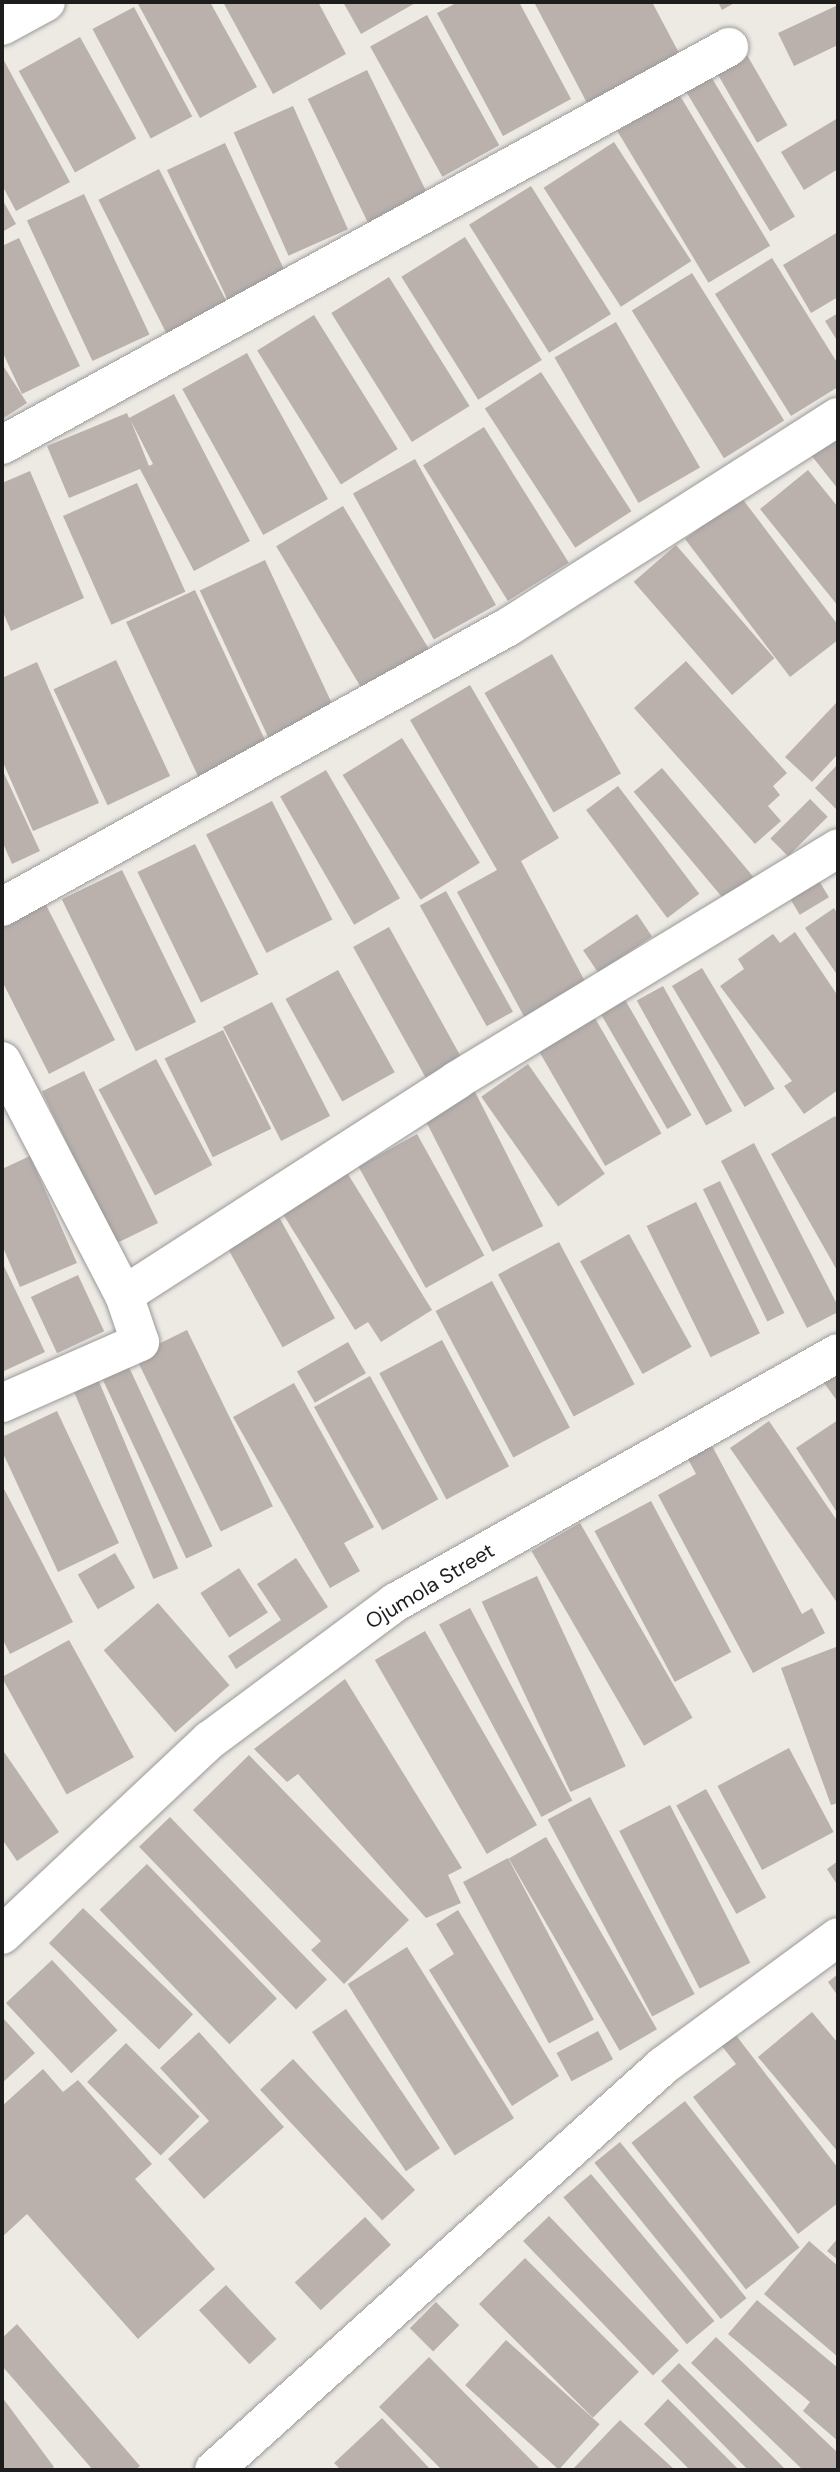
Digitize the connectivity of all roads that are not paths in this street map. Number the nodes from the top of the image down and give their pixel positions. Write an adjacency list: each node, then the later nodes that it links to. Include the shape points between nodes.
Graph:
1 (46, 2): 2 (street)
2 (2, 26)
3 (729, 47): 5 (street)
4 (838, 417): 7 (street, via 508,626)
5 (2, 445)
6 (838, 848): 9 (street, via 457,1080)
7 (2, 906)
8 (2, 1061): 9 (street)
9 (124, 1295): 11 (street, via 140,1342)
10 (838, 1353): 12 (street, Ojumola Street, via 396,1602 210,1741)
11 (2, 1403)
12 (2, 1934)
13 (838, 1937): 14 (street, via 664,2065)
14 (214, 2470)

